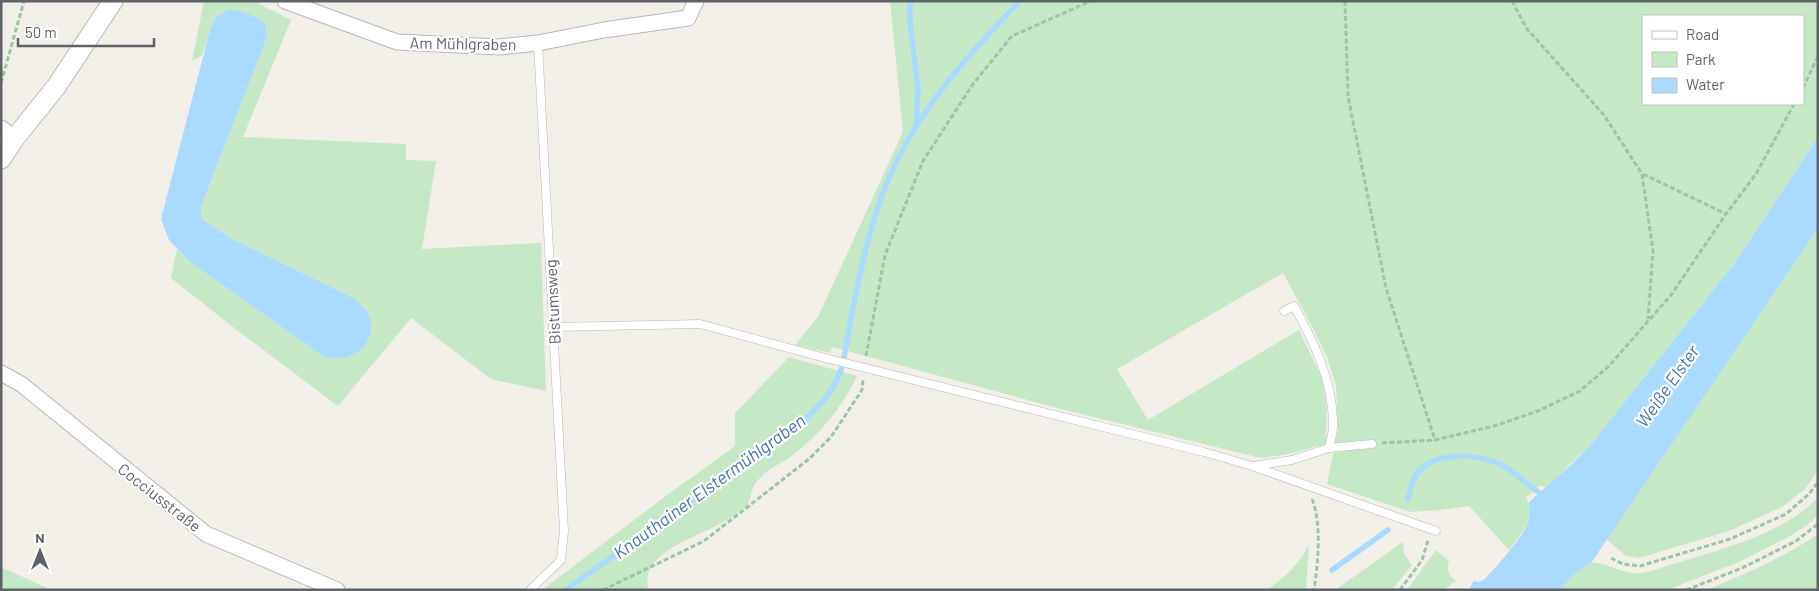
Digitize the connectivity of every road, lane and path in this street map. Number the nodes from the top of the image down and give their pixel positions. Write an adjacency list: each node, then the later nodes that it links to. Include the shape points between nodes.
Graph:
1 (24, 1): 10 (path)
2 (113, 1): 13 (street, via 56,87)
3 (696, 1): 8 (street, Am Mühlgraben, via 688,18)
4 (1091, 1): 20 (path, via 1012,36 973,84 923,161 885,255)
5 (1345, 1): 22 (path, via 1348,96 1386,288)
6 (1512, 1): 15 (path, via 1527,28 1604,115)
7 (294, 3): 8 (street, Am Mühlgraben, via 396,42 499,47)
8 (538, 43): 19 (lane, Bistumsweg)
9 (1818, 56): 11 (path)
10 (1, 84)
11 (1804, 86)
12 (1793, 105): 16 (path, via 1756,174)
13 (8, 133): 14 (street)
14 (1, 159)
15 (1642, 174): 16 (path); 18 (path, via 1653,251)
16 (1726, 214): 18 (path, via 1671,295)
17 (1284, 310): 24 (lane, via 1294,306 1321,360 1330,388 1333,423)
18 (1648, 320): 22 (path, via 1610,366 1580,391 1538,411 1494,426)
19 (553, 327): 20 (lane, via 700,324); 32 (lane, Bistumsweg, via 564,530 561,560)
20 (862, 367): 25 (lane); 33 (path, via 862,390 831,437 809,459 704,541)
21 (1, 373): 31 (street, Cocciusstraße, via 20,384 206,534)
22 (1435, 440): 23 (path)
23 (1372, 444): 24 (lane)
24 (1329, 448): 25 (lane, via 1292,460)
25 (1252, 466): 27 (lane)
26 (1818, 482): 30 (path, via 1786,514 1730,539 1640,566 1623,564)
27 (1306, 485): 29 (lane); 34 (path, via 1317,511)
28 (1818, 524): 36 (path, via 1796,540 1742,568)
29 (1433, 530): 35 (path, via 1422,560)
30 (1611, 558)
31 (337, 590)
32 (530, 590)
33 (603, 590)
34 (1314, 590)
35 (1400, 590)
36 (1686, 590)

